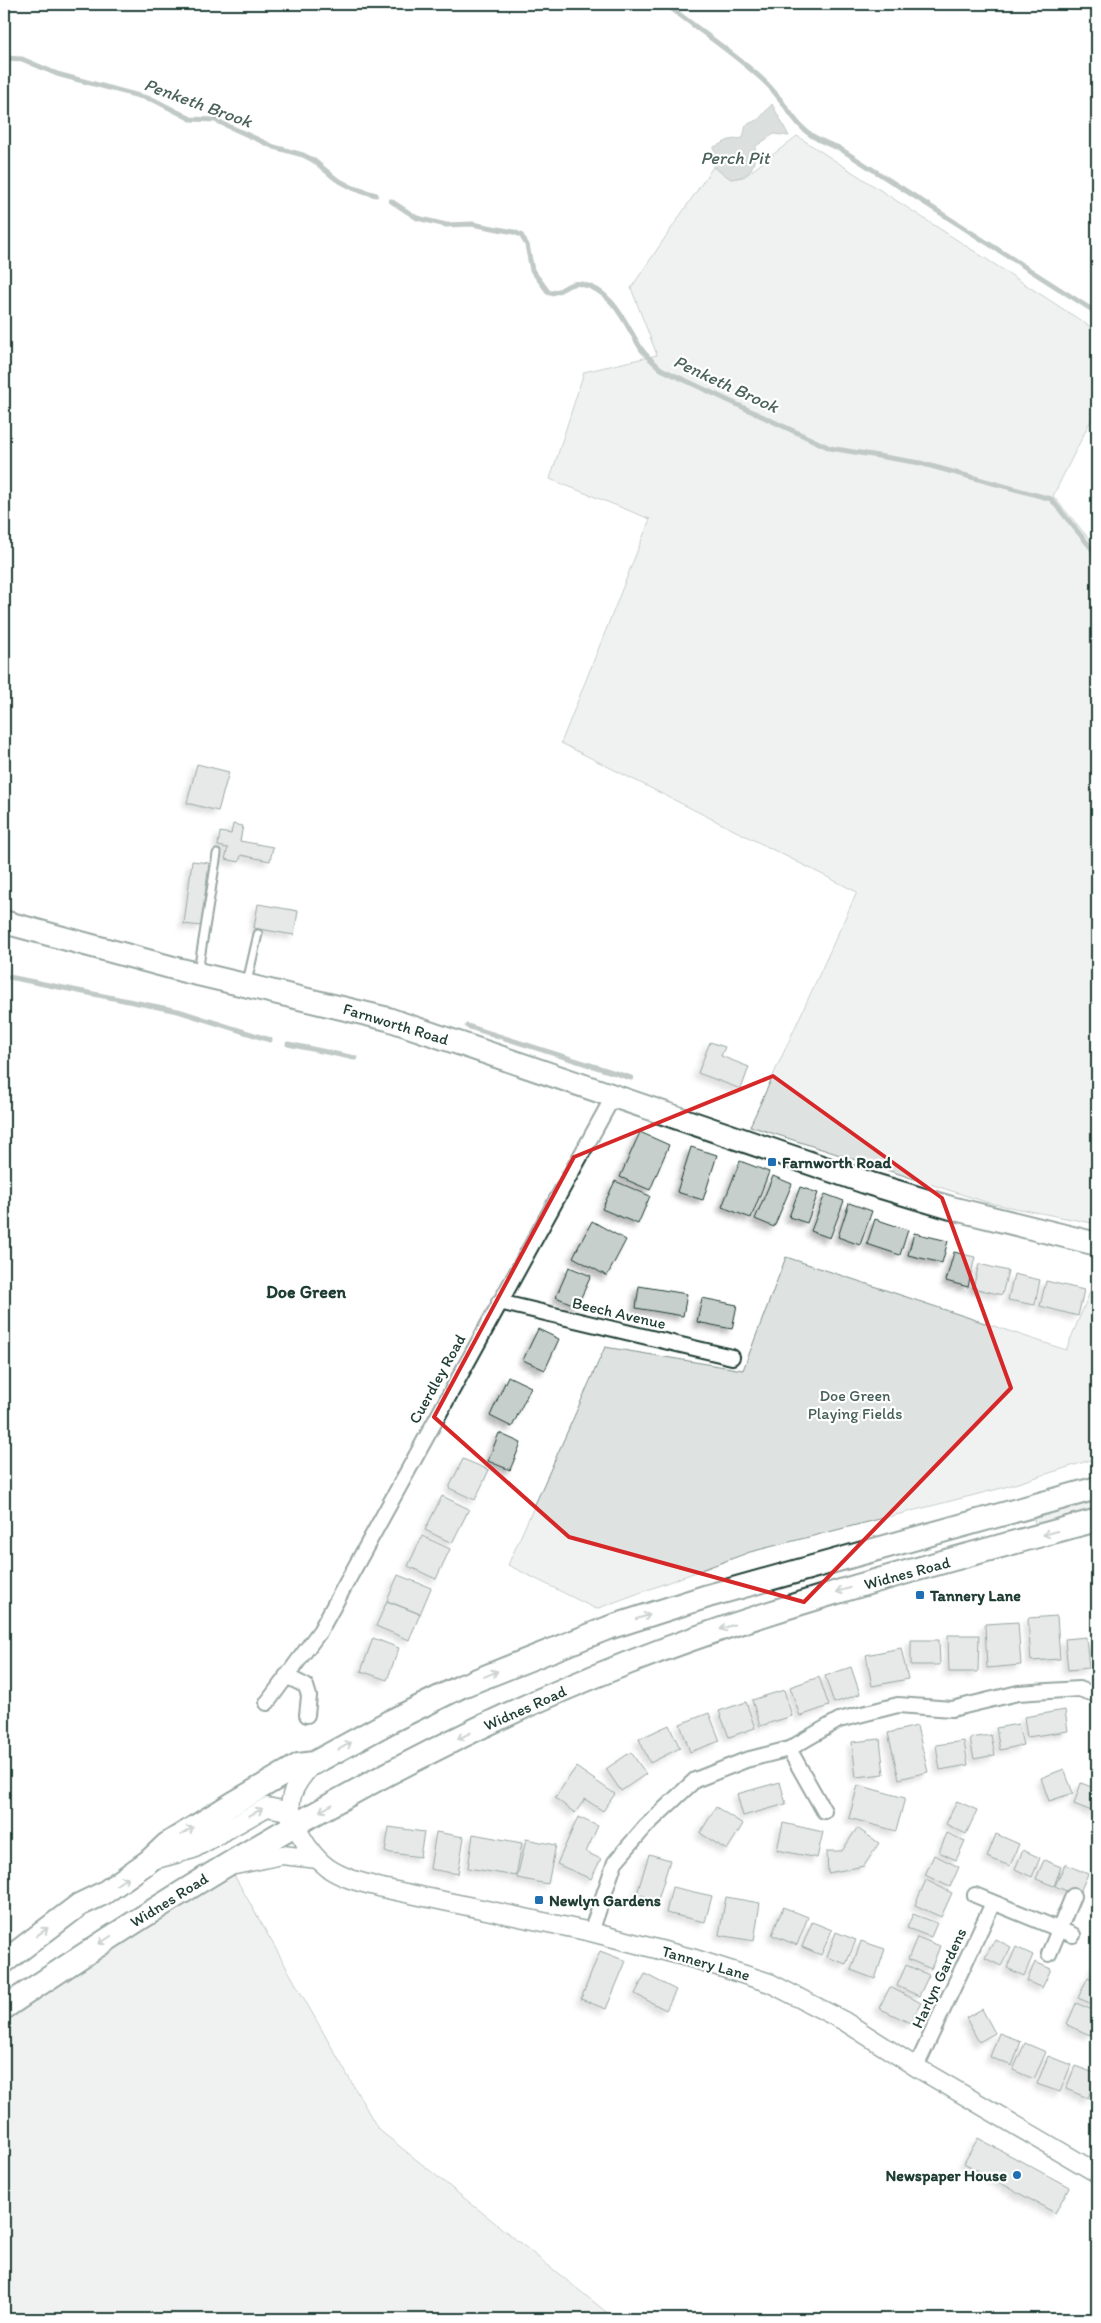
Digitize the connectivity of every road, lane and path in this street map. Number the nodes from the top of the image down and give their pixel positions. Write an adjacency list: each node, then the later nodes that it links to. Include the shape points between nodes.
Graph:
1 (217, 854): 4 (lane)
2 (4, 922): 4 (main road, Farnworth Road)
3 (258, 934): 5 (lane)
4 (198, 973): 5 (main road, Farnworth Road)
5 (246, 984): 6 (main road, Farnworth Road, via 388,1019)
6 (614, 1095): 7 (main road, Farnworth Road, via 880,1187); 8 (street, Cuerdley Road)
7 (1097, 1244)
8 (499, 1302): 9 (street, Beech Avenue); 12 (street, Cuerdley Road, via 320,1631)
9 (732, 1358)
10 (1097, 1488): 17 (main road, Widnes Road, one-way to 10, via 462,1686 608,1628 716,1594)
11 (1097, 1520): 19 (main road, Widnes Road, one-way to 19, via 773,1611 626,1664 491,1722)
12 (286, 1676): 14 (street, Cuerdley Road); 15 (street, via 306,1686 309,1696)
13 (1097, 1695): 16 (street, via 1079,1689 1018,1693 952,1709 898,1705 839,1720)
14 (267, 1703)
15 (307, 1715)
16 (789, 1749): 18 (street); 27 (street, via 746,1760 696,1780 615,1862)
17 (314, 1763): 19 (street, via 292,1796 291,1808); 21 (main road, Widnes Road, one-way to 17, via 167,1844 224,1809 299,1766)
18 (824, 1811)
19 (296, 1824): 20 (street, Tannery Lane); 21 (street, one-way to 19, via 193,1849 267,1807 287,1811); 22 (main road, Widnes Road)
20 (318, 1859): 22 (street, via 282,1855); 27 (street, Tannery Lane, via 342,1875 382,1888)
21 (149, 1861): 30 (main road, Widnes Road, one-way to 21, via 79,1906 104,1893)
22 (216, 1871): 31 (main road, Widnes Road, one-way to 31, via 115,1933)
23 (976, 1896): 25 (street)
24 (1073, 1896): 26 (street)
25 (993, 1903): 26 (street); 32 (street, Harlyn Gardens)
26 (1059, 1930): 28 (street); 29 (street)
27 (591, 1932): 32 (street, Tannery Lane, via 704,1961 770,1983 844,2021)
28 (1073, 1935)
29 (1050, 1954)
30 (4, 1962)
31 (4, 2008)
32 (916, 2067): 33 (street, Tannery Lane)
33 (1097, 2173)

